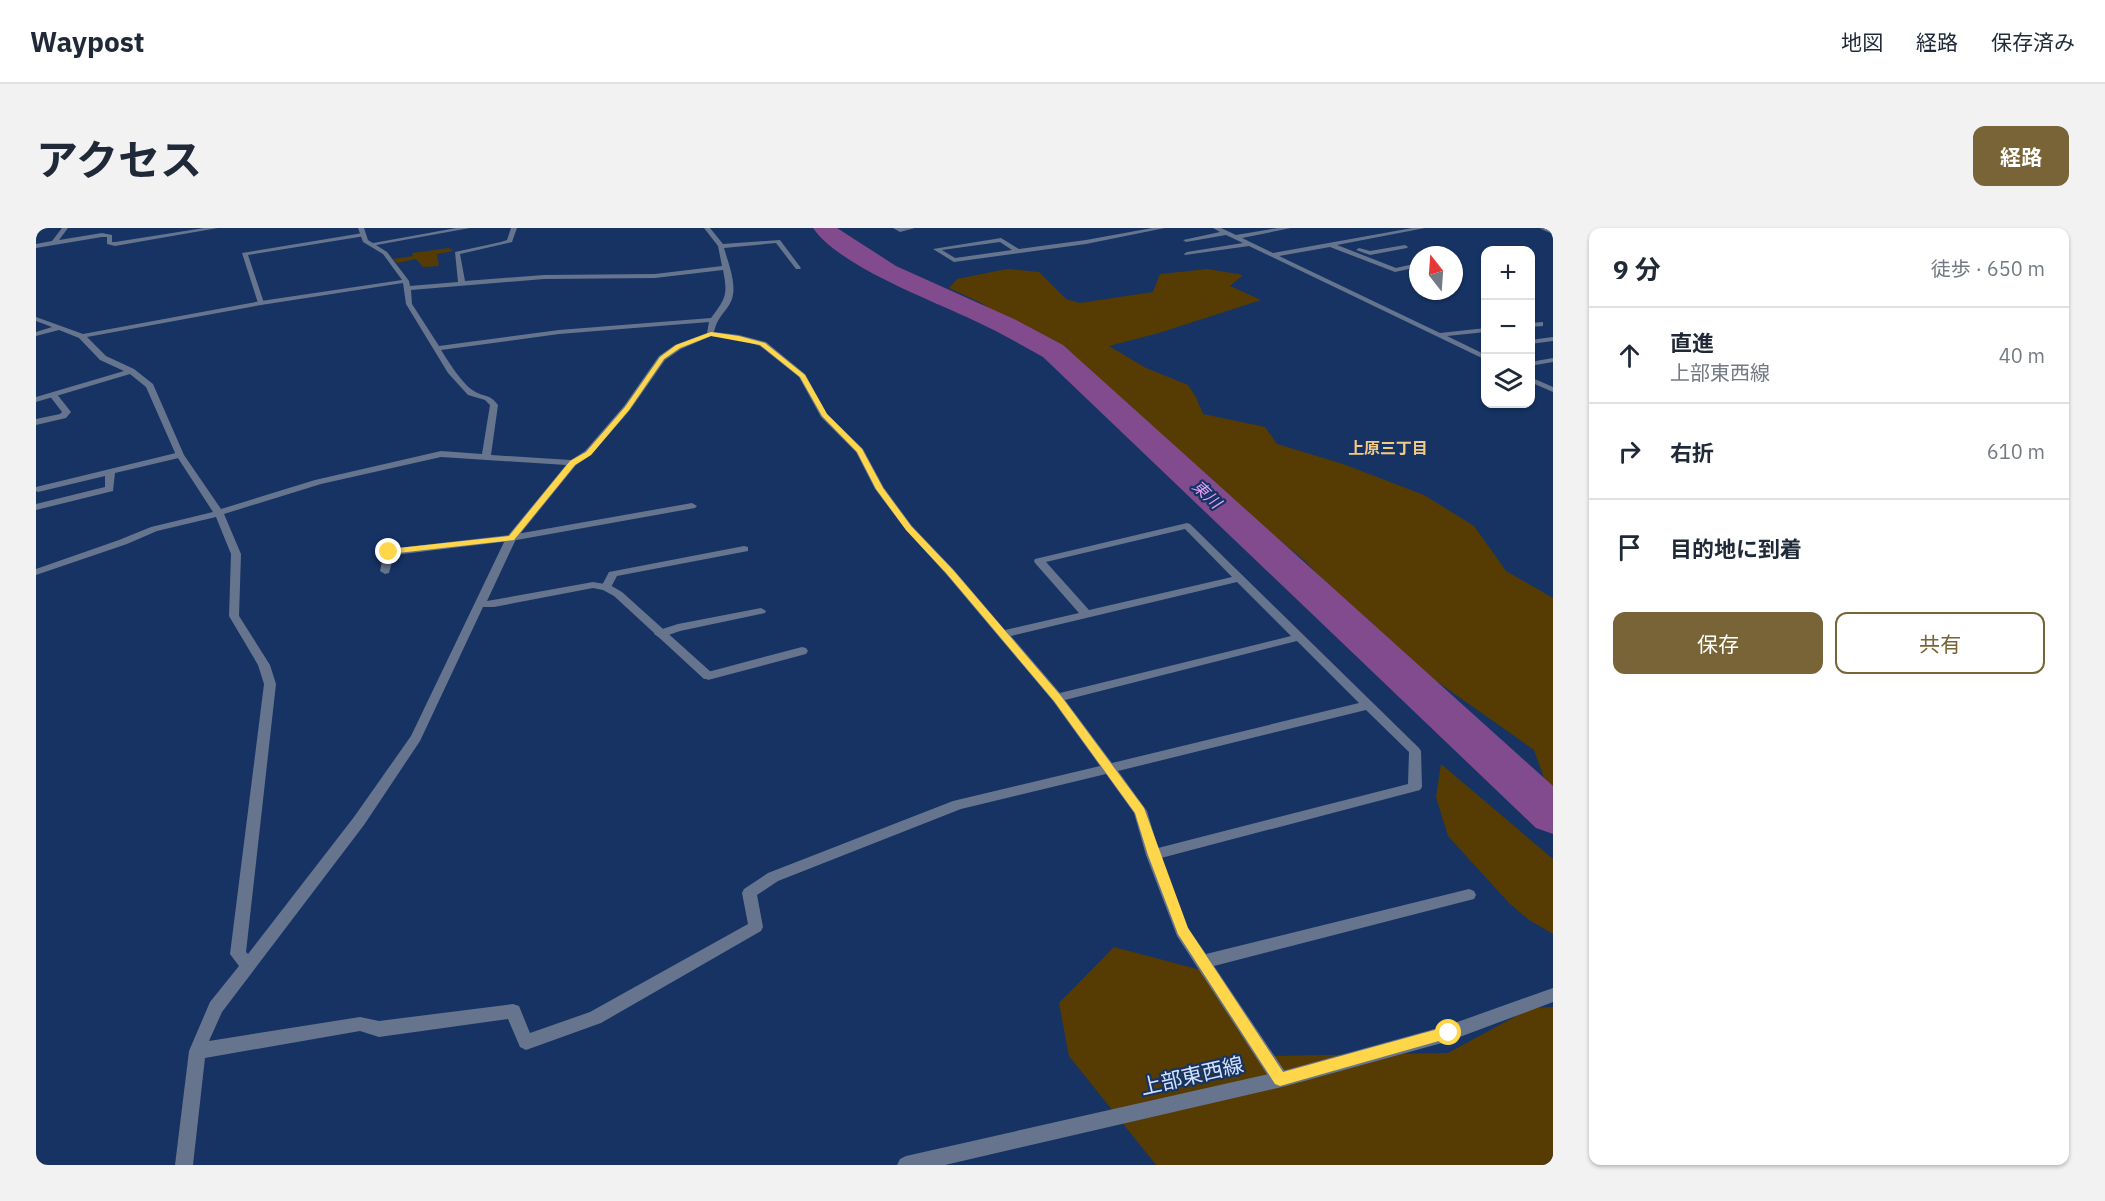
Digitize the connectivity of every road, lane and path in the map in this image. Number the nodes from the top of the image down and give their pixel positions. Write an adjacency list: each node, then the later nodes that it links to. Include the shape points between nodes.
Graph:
1 (65, 228): 18 (street)
2 (215, 228): 18 (street, via 115,244 109,243 110,236 102,235)
3 (467, 228): 20 (street)
4 (514, 228): 33 (street, via 510,241 457,253)
5 (707, 228): 24 (street)
6 (896, 228): 7 (street)
7 (912, 228)
8 (1162, 228): 26 (street)
9 (1216, 228): 15 (street)
10 (1288, 228): 16 (street)
11 (1422, 228): 19 (street)
12 (1543, 228): 14 (street)
13 (362, 232): 20 (street); 34 (street, via 244,254)
14 (1553, 232)
15 (1228, 233): 16 (street); 17 (street)
16 (1237, 237): 21 (street)
17 (1186, 240)
18 (55, 242): 23 (street)
19 (1341, 243): 22 (street); 25 (street, via 1370,254)
20 (371, 244): 32 (street, via 385,254)
21 (1250, 244): 27 (street); 28 (street)
22 (1330, 245): 28 (street); 29 (street, via 1395,270)
23 (36, 246)
24 (721, 246): 30 (street); 31 (street, via 778,242)
25 (1405, 247)
26 (1018, 251): 26 (street, via 1002,240 936,249 954,260)
27 (1187, 254)
28 (1273, 255): 44 (street)
29 (1409, 267)
30 (724, 268): 33 (street, via 655,276 544,277); 36 (street, via 730,289 728,300)
31 (798, 268)
32 (406, 284): 33 (street); 34 (street); 47 (street, via 409,304)
33 (462, 284)
34 (261, 303): 43 (street)
35 (36, 320): 39 (street)
36 (713, 320): 42 (street); 47 (street, via 559,332)
37 (1535, 324): 38 (street)
38 (1540, 324)
39 (58, 328): 41 (street); 43 (street)
40 (1481, 331): 44 (street)
41 (36, 334)
42 (711, 334): 61 (street, via 678,346 662,358 612,426 588,453); 77 (street, via 763,344 802,376 824,415 860,451 880,489 909,528)
43 (82, 336): 53 (street, via 103,358)
44 (1439, 336): 49 (street)
45 (1553, 339): 46 (street)
46 (1535, 341)
47 (437, 348): 60 (street, via 471,393 488,398 494,405)
48 (1481, 350): 49 (street)
49 (1471, 351): 50 (street)
50 (1481, 356)
51 (1553, 360): 52 (street)
52 (1535, 363)
53 (131, 371): 56 (street); 59 (street, via 150,386)
54 (1535, 381): 55 (street)
55 (1553, 390)
56 (53, 395): 57 (street); 58 (street, via 67,412)
57 (36, 400)
58 (36, 422)
59 (180, 455): 62 (street); 66 (street)
60 (486, 458): 61 (street); 66 (street, via 426,456 318,482)
61 (573, 463): 67 (street)
62 (110, 473): 63 (street); 65 (street, via 110,489)
63 (38, 489)
64 (692, 506): 67 (street)
65 (36, 507)
66 (219, 513): 70 (street, via 154,529); 86 (street, via 236,554 234,616 264,665 270,684 238,954)
67 (511, 538): 69 (street, via 389,552); 73 (street)
68 (744, 549): 72 (street, via 613,573)
69 (386, 571)
70 (36, 572)
71 (1240, 578): 75 (street); 75 (street, via 1187,526 1039,561); 78 (street)
72 (606, 587): 73 (street, via 593,585); 76 (street)
73 (481, 604): 86 (street, via 416,738)
74 (760, 612): 76 (street)
75 (1087, 615): 77 (street)
76 (660, 634): 79 (street, via 708,676)
77 (1004, 634): 80 (street)
78 (1300, 638): 80 (street); 81 (street)
79 (801, 651)
80 (1057, 698): 82 (street)
81 (1368, 705): 82 (street); 83 (street, via 1415,751 1415,787)
82 (1108, 767): 83 (street, via 1140,811); 88 (street, via 958,805 773,877 749,893 756,927 595,1018 526,1042 513,1011 379,1029 360,1024)
83 (1154, 855): 85 (street, via 1182,931)
84 (1469, 895): 85 (street)
85 (1203, 962): 89 (street)
86 (248, 965): 88 (street, via 216,1007)
87 (1553, 995): 89 (street, 上部東西線, via 1449,1033)
88 (197, 1051): 90 (street)
89 (1280, 1079): 91 (street, 上部東西線)
90 (184, 1165)
91 (906, 1165)

